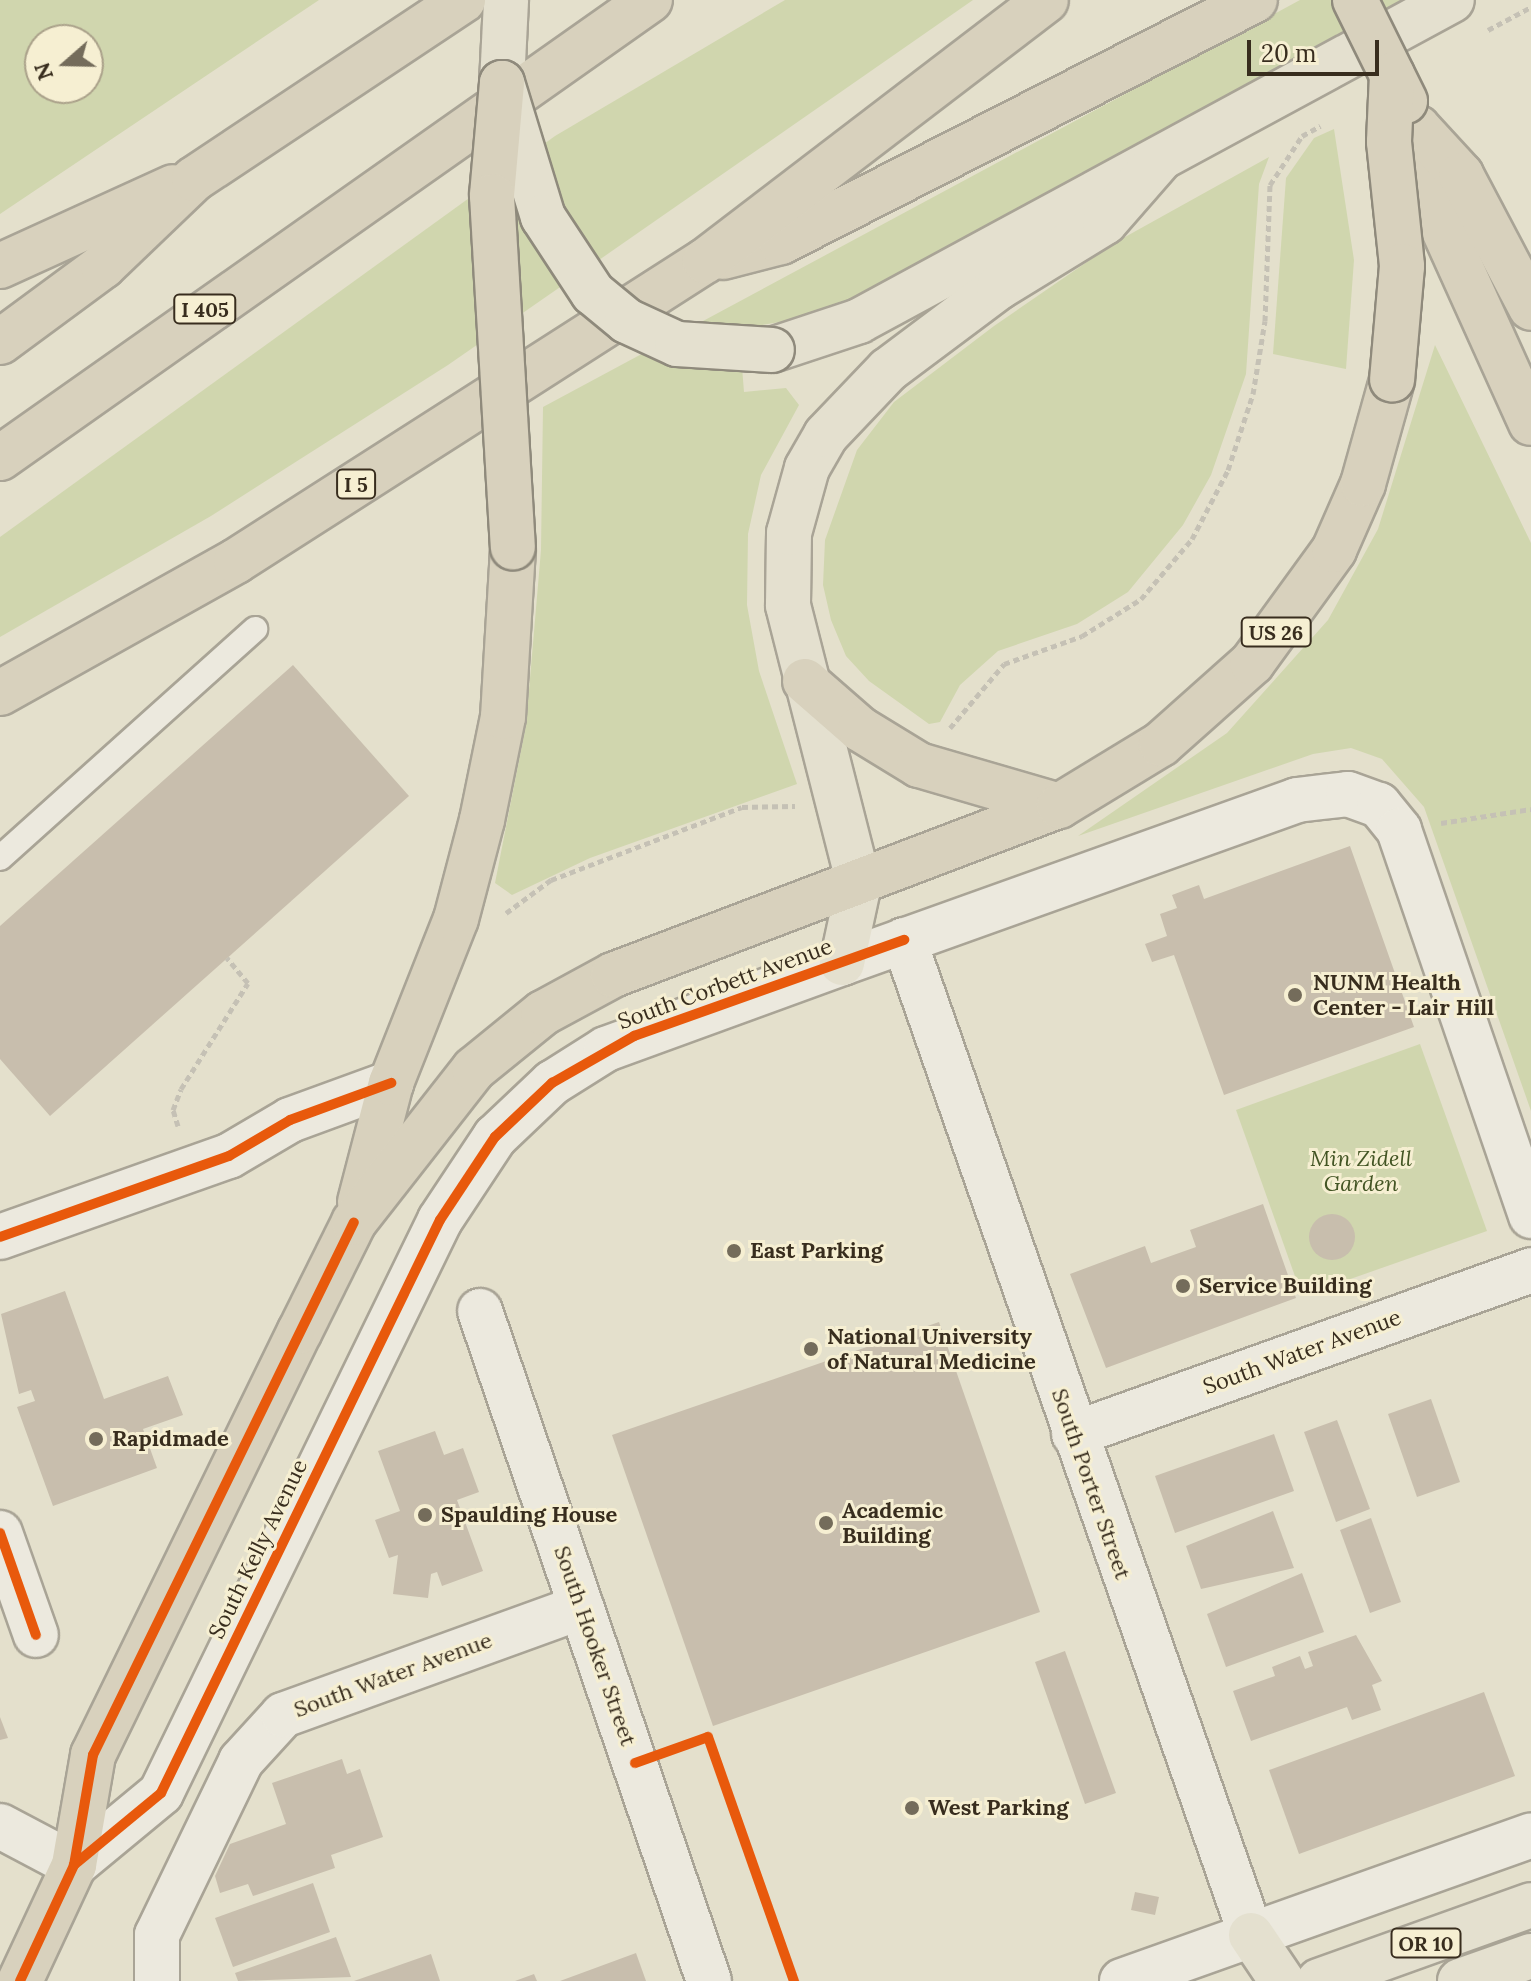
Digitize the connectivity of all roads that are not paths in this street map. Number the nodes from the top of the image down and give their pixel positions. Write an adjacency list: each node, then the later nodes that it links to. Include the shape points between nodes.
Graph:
1 (463, 0): 12 (highway)
2 (506, 0): 9 (main road)
3 (650, 0): 19 (highway, I 405)
4 (1046, 0): 14 (highway, I 5)
5 (1255, 0): 14 (highway, via 781,242)
6 (1355, 0): 8 (highway, US 26, bridge)
7 (1452, 0): 11 (main road)
8 (1392, 75): 10 (highway, US 26, bridge); 23 (highway, US 26, bridge, via 1389,142 1402,266 1392,380 1363,484 1334,550 1252,663 1161,744)
9 (502, 83): 11 (main road, bridge, via 543,217 593,293 627,321 677,344 772,350 859,321); 28 (highway, bridge, via 492,196 513,547 503,717 456,919)
10 (1418, 128): 13 (highway, US 26, via 1461,175); 18 (highway, via 1428,195)
11 (1160, 159): 21 (main road, via 1105,222 918,345 826,435 797,496 789,533 788,605)
12 (194, 179): 15 (highway, via 83,223); 17 (highway, via 103,266)
13 (1516, 254): 16 (highway, US 26)
14 (705, 261): 22 (highway, I 5, via 236,561)
15 (0, 266)
16 (1531, 308)
17 (0, 342)
18 (1531, 423)
19 (0, 458)
20 (255, 629): 24 (lane)
21 (805, 681): 23 (highway, via 860,729 919,765); 25 (main road)
22 (0, 693)
23 (1059, 806): 25 (highway, US 26)
24 (0, 858)
25 (859, 884): 27 (main road); 31 (highway, South Corbett Avenue, via 661,955 543,1013 474,1069)
26 (904, 940): 27 (street, South Corbett Avenue); 29 (street, South Corbett Avenue, via 1297,800 1348,794 1379,805 1399,830); 35 (street, South Porter Street)
27 (842, 963): 30 (street, South Corbett Avenue, via 634,1036 573,1068 495,1137)
28 (391, 1083): 31 (highway); 32 (street, via 290,1120 192,1169)
29 (1531, 1216)
30 (440, 1220): 41 (street, South Kelly Avenue, via 161,1793)
31 (354, 1222): 41 (highway, South Kelly Avenue, via 93,1755)
32 (0, 1237)
33 (1531, 1270): 35 (street, South Water Avenue)
34 (480, 1311): 37 (street, South Hooker Street)
35 (1074, 1434): 43 (street, South Porter Street)
36 (0, 1533): 38 (street)
37 (581, 1607): 45 (street, South Water Avenue, via 283,1715 241,1761); 47 (street, South Hooker Street)
38 (36, 1635)
39 (0, 1826): 41 (street)
40 (1531, 1835): 43 (street)
41 (74, 1865): 46 (highway, South Kelly Avenue)
42 (1531, 1905): 50 (main road, OR 10)
43 (1251, 1935): 48 (street); 49 (main road)
44 (1531, 1956): 51 (main road, OR 10)
45 (155, 1968)
46 (20, 1981)
47 (709, 1981)
48 (1122, 1981)
49 (1282, 1981)
50 (1319, 1981)
51 (1460, 1981)

